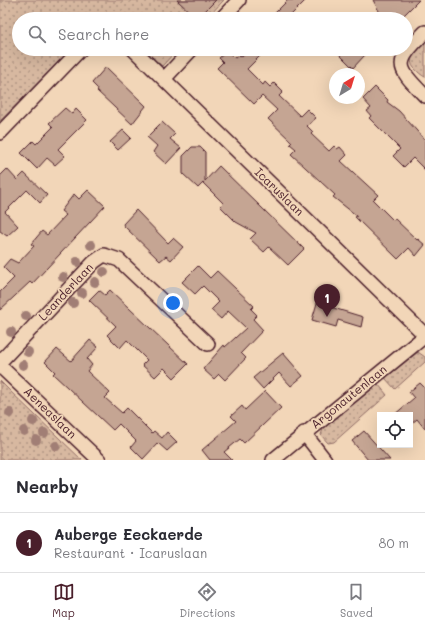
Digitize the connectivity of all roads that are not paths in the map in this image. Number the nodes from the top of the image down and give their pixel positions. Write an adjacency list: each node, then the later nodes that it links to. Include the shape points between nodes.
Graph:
1 (240, 0): 2 (street)
2 (228, 12)
3 (425, 32): 4 (street)
4 (413, 45)
5 (74, 56): 11 (street)
6 (140, 56): 9 (street, Icaruslaan)
7 (185, 56): 9 (street)
8 (404, 56): 10 (street, via 402,66 407,78)
9 (164, 79): 12 (street, Icaruslaan)
10 (425, 96)
11 (0, 133)
12 (425, 335): 16 (street, Argonautenlaan)
13 (208, 344): 14 (street, Leanderlaan, via 119,260 104,255 94,262)
14 (0, 362)
15 (0, 366): 17 (street, Aeneaslaan)
16 (304, 433): 18 (street, Argonautenlaan); 19 (street)
17 (99, 460)
18 (273, 460)
19 (325, 460)

